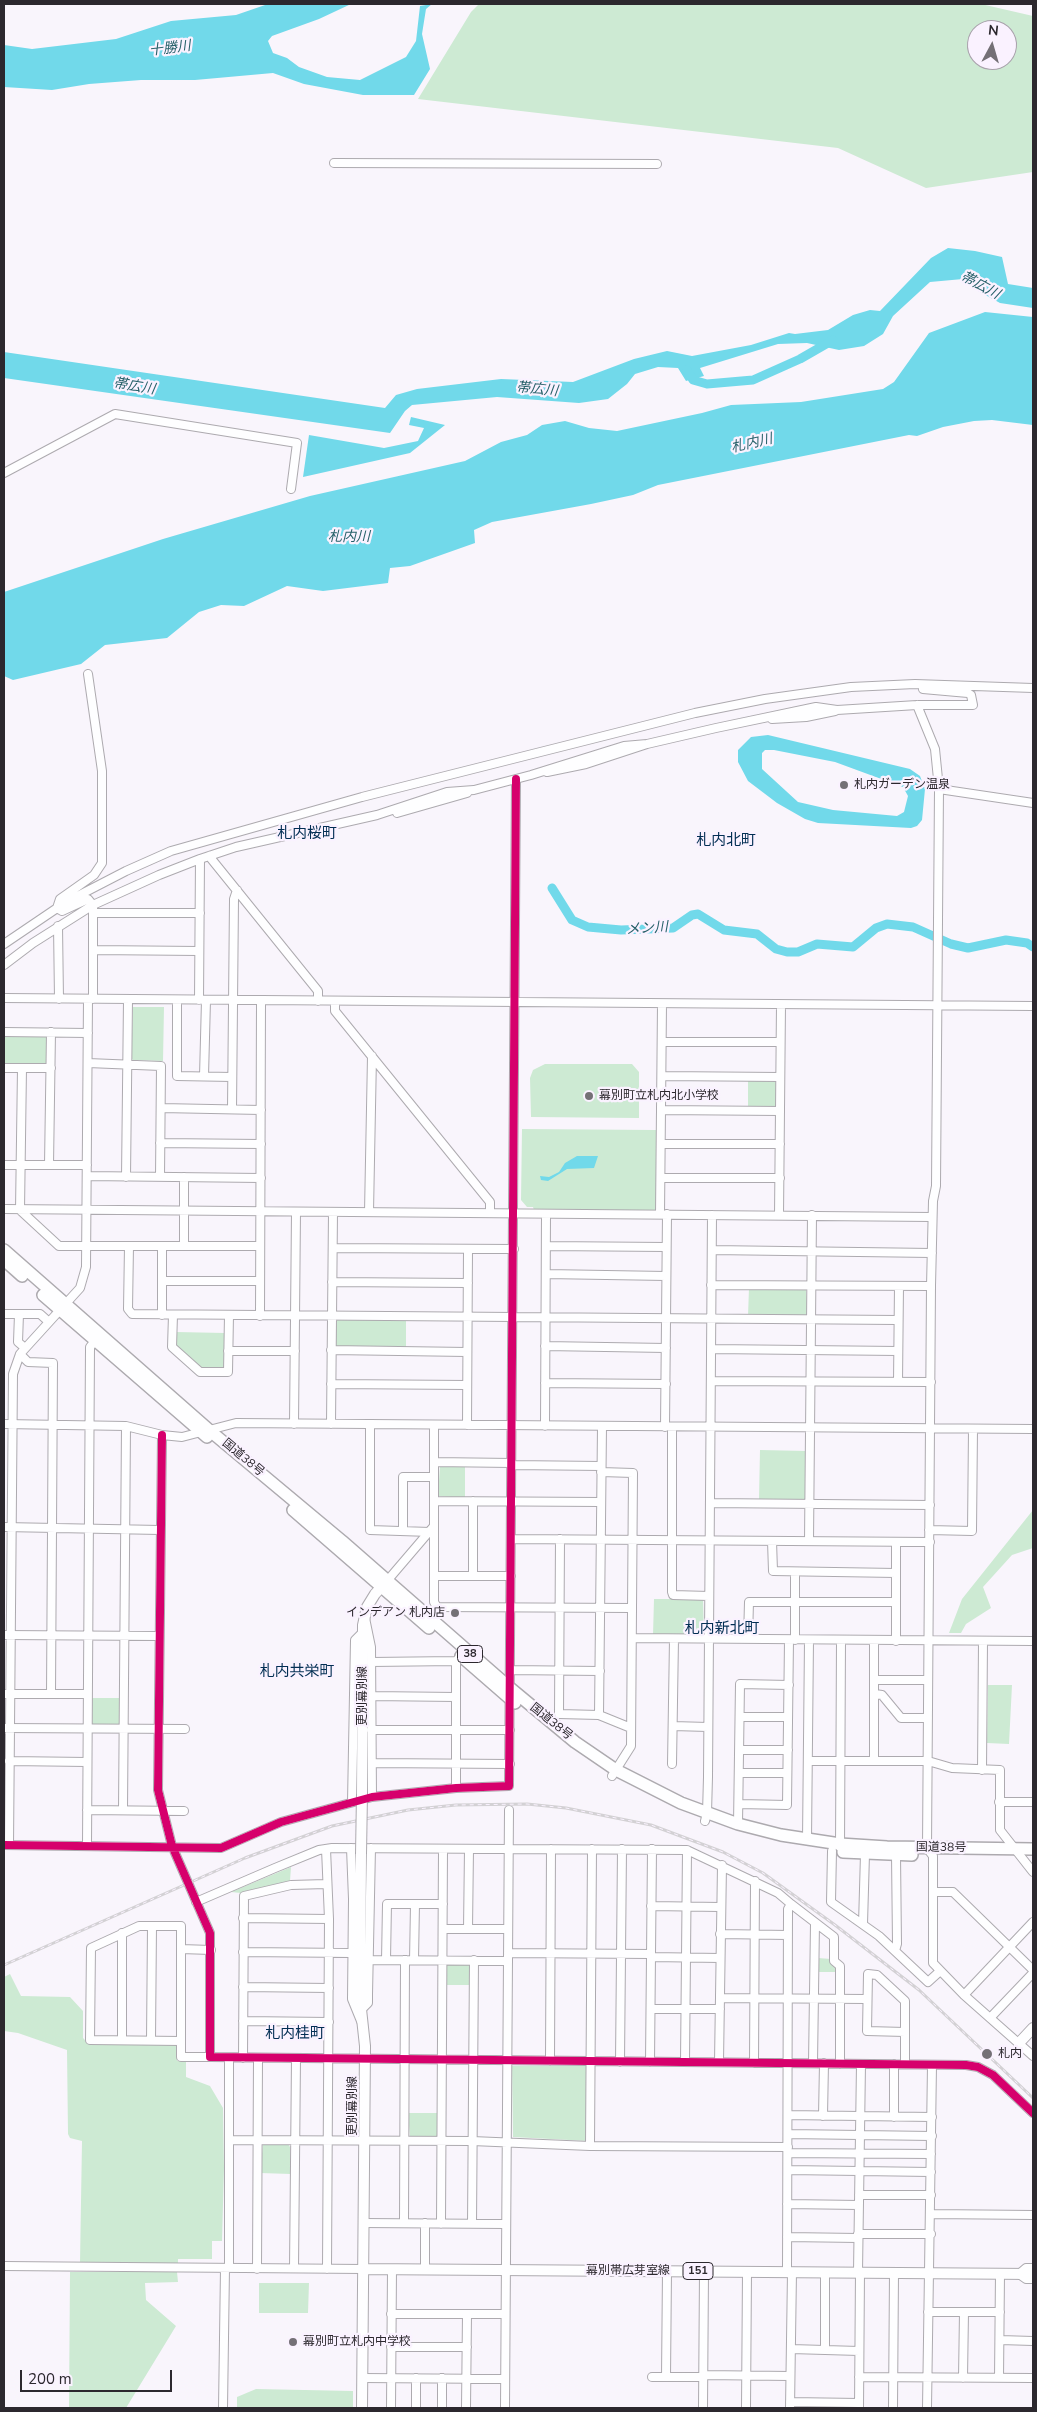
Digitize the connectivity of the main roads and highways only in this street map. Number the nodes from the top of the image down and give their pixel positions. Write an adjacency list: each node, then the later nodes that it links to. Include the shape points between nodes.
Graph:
1 (4, 1250): 3 (highway, 国道38号 / 38)
2 (4, 1260): 3 (highway, 国道38号 / 38)
3 (63, 1307): 4 (highway, 国道38号 / 38)
4 (384, 1584): 5 (highway, 国道38号 / 38, via 461,1655 614,1773); 13 (main road, 更別幕別線, bridge, via 367,1607 363,1632 367,1795 361,1854)
5 (706, 1817): 6 (highway, 国道38号 / 38); 6 (highway, 国道38号 / 38, via 780,1842)
6 (837, 1849): 8 (highway, 国道38号 / 38); 8 (highway, 国道38号 / 38, via 896,1855)
7 (1033, 1849): 9 (highway, 国道38号 / 38)
8 (930, 1852): 9 (highway, 国道38号 / 38)
9 (1017, 1852): 10 (highway, 国道38号 / 38)
10 (1033, 1856)
11 (1033, 2028): 12 (main road)
12 (1019, 2043)
13 (363, 2269): 14 (main road, 幕別帯広芽室線 / 151); 15 (main road)
14 (1033, 2274)
15 (362, 2408)

